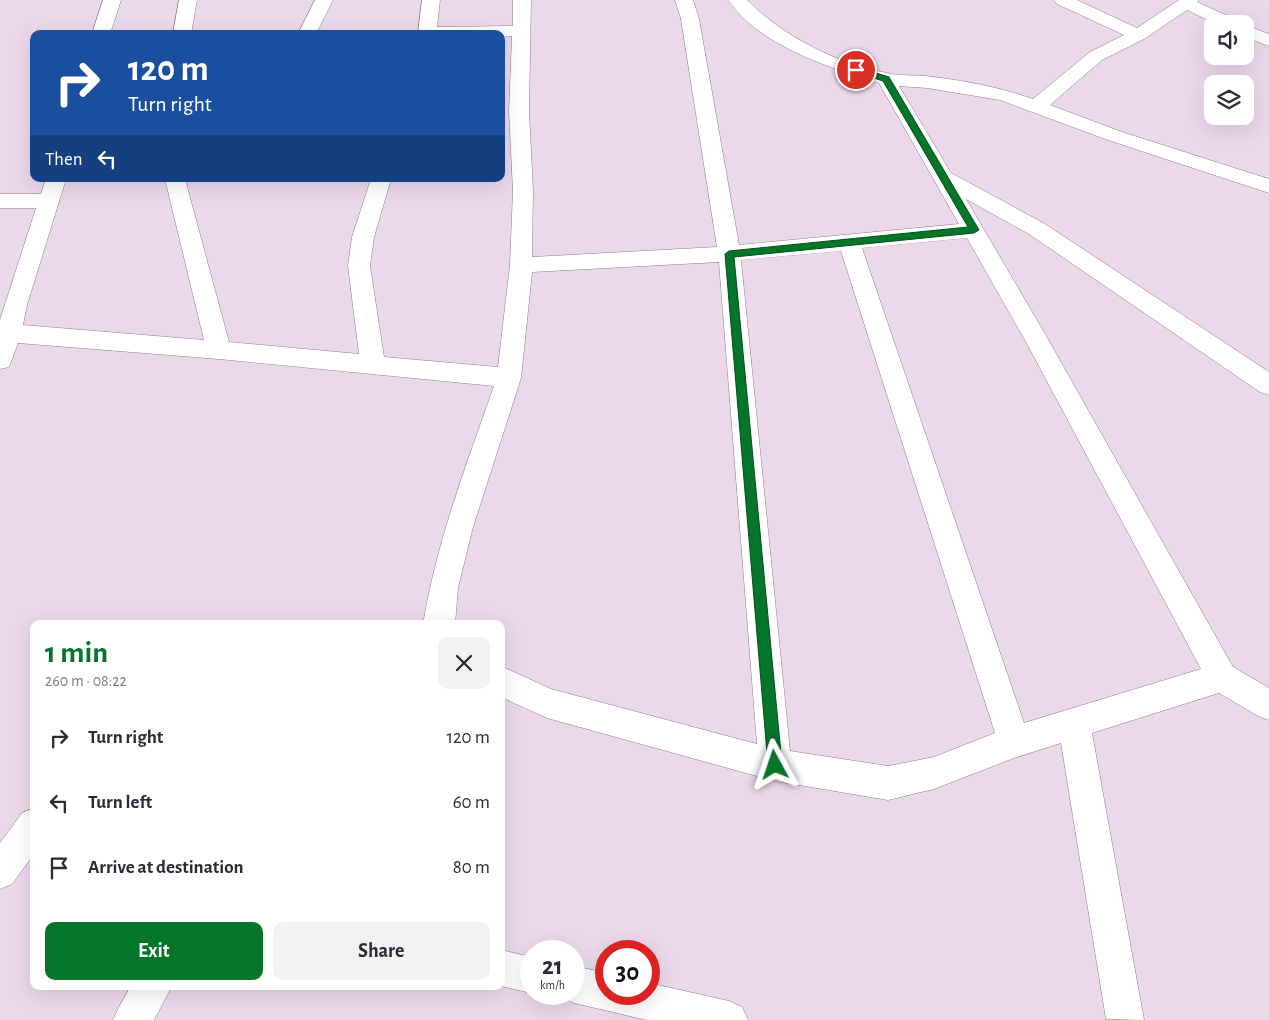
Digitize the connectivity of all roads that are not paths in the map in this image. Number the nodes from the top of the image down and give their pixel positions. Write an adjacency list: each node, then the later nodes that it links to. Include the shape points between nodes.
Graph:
1 (112, 0): 11 (street)
2 (188, 0): 12 (street)
3 (324, 0): 13 (street)
4 (431, 0): 14 (street)
5 (522, 0): 16 (street)
6 (684, 0): 32 (street, via 690,19)
7 (737, 0): 21 (street, via 757,20 779,35 826,60)
8 (1063, 0): 18 (street)
9 (1188, 2): 10 (street); 18 (street)
10 (1213, 15)
11 (102, 30)
12 (183, 30)
13 (309, 30)
14 (427, 30)
15 (505, 31): 16 (street)
16 (520, 31): 33 (street)
17 (1254, 34): 19 (street)
18 (1138, 35): 22 (street, via 1096,56)
19 (1266, 39): 20 (street)
20 (1269, 62)
21 (886, 79): 22 (street, via 967,88); 23 (street)
22 (1037, 106): 27 (street, via 1115,136)
23 (944, 178): 30 (street); 40 (street, via 1037,229)
24 (55, 182): 29 (street)
25 (176, 182): 36 (street)
26 (380, 182): 38 (street, via 359,266)
27 (1269, 186)
28 (0, 201): 29 (street)
29 (48, 201): 34 (street)
30 (974, 230): 31 (street); 42 (street)
31 (849, 242): 32 (street); 46 (street)
32 (729, 254): 33 (street); 47 (street)
33 (521, 265): 39 (street)
34 (7, 305): 35 (street)
35 (9, 333): 36 (street); 37 (street)
36 (219, 350): 38 (street)
37 (0, 360)
38 (373, 365): 39 (street)
39 (509, 378): 41 (street, via 460,527 443,587)
40 (1269, 385)
41 (439, 620)
42 (1222, 678): 44 (street); 45 (street)
43 (505, 683): 47 (street, via 548,703)
44 (1269, 705)
45 (1074, 724): 46 (street); 56 (street)
46 (1014, 742): 47 (street, via 934,773 888,783)
47 (775, 765)
48 (30, 831): 49 (street)
49 (0, 872)
50 (505, 969): 51 (street)
51 (520, 972)
52 (151, 990): 54 (street)
53 (660, 1004): 55 (street)
54 (132, 1020)
55 (729, 1020)
56 (1124, 1020): 57 (street)
57 (1143, 1020)

